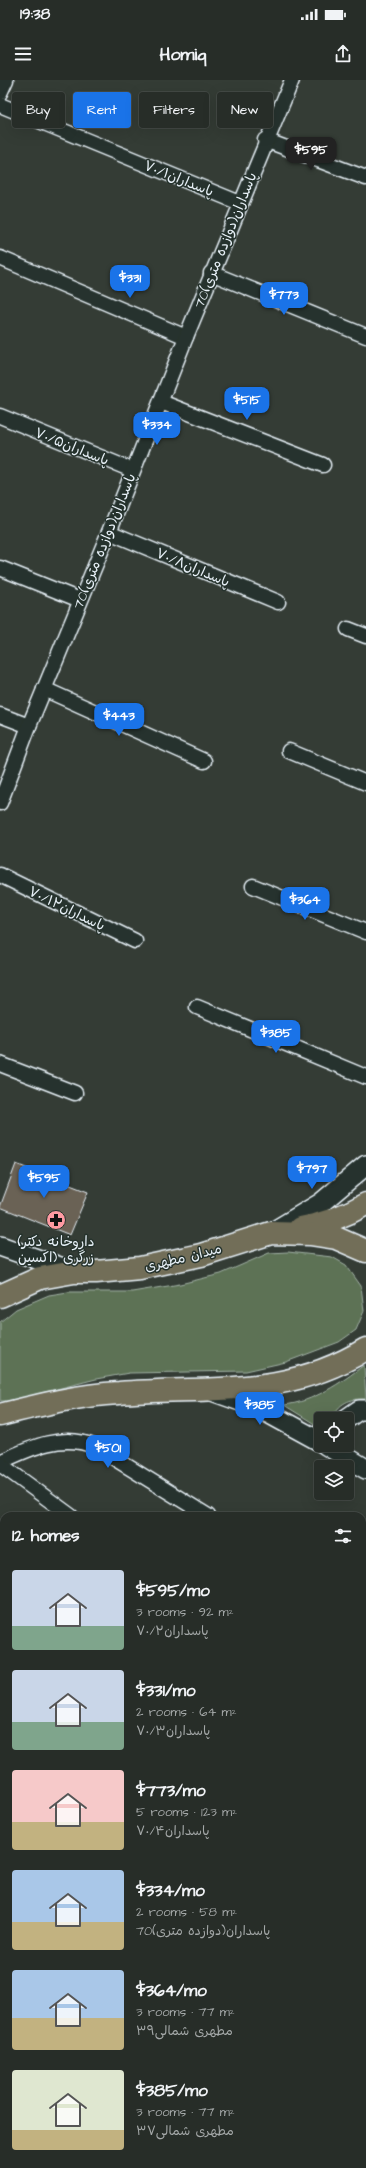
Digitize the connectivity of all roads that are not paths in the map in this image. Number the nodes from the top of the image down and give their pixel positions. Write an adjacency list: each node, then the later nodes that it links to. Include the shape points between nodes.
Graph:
1 (6, 80): 3 (street)
2 (292, 80): 5 (street, 70پاسداران(دوازده متری))
3 (0, 93)
4 (0, 106): 7 (street, پاسداران۷۰/۱)
5 (265, 140): 6 (street); 7 (street, 70پاسداران(دوازده متری))
6 (366, 178)
7 (240, 203): 9 (street, 70پاسداران(دوازده متری))
8 (0, 258): 11 (street)
9 (212, 273): 10 (street); 11 (street, 70پاسداران(دوازده متری))
10 (366, 336)
11 (186, 337): 12 (street, 70پاسداران(دوازده متری))
12 (161, 402): 14 (street); 15 (street, 70پاسداران(دوازده متری))
13 (5, 418): 15 (street, پاسداران۷۰/۵)
14 (323, 465)
15 (132, 470): 16 (street, 70پاسداران(دوازده متری))
16 (109, 532): 18 (street, 70پاسداران(دوازده متری)); 19 (street, پاسداران۷۰/۸)
17 (0, 568): 18 (street)
18 (80, 600): 22 (street, 70پاسداران(دوازده متری))
19 (278, 602)
20 (348, 629): 21 (street)
21 (366, 636)
22 (44, 689): 24 (street, 70پاسداران(دوازده متری)); 26 (street)
23 (0, 715): 24 (street)
24 (29, 726): 28 (street, 70پاسداران(دوازده متری))
25 (289, 751): 27 (street)
26 (204, 761)
27 (366, 783)
28 (0, 803)
29 (0, 875): 32 (street, پاسداران۷۰/۱۲)
30 (253, 886): 31 (street)
31 (366, 932)
32 (135, 941)
33 (197, 1008): 35 (street)
34 (0, 1064): 36 (street)
35 (366, 1077)
36 (75, 1093)
37 (366, 1165): 39 (main road, via 320,1203)
38 (366, 1204): 39 (main road, via 319,1225)
39 (271, 1233): 41 (main road, میدان مطهری, via 336,1238); 42 (main road, میدان مطهری, via 201,1255 140,1268)
40 (0, 1246): 42 (main road)
41 (366, 1252)
42 (74, 1272): 43 (main road, میدان مطهری, via 40,1278)
43 (0, 1296)
44 (366, 1349): 45 (main road, via 347,1361 296,1380 252,1388)
45 (208, 1390): 46 (main road, via 118,1392); 51 (main road, via 257,1407)
46 (32, 1406): 49 (main road); 50 (main road)
47 (366, 1410): 48 (main road)
48 (354, 1413)
49 (0, 1414)
50 (0, 1426)
51 (314, 1438)
52 (354, 1450): 55 (main road)
53 (338, 1452): 55 (main road)
54 (0, 1463): 56 (street); 57 (street, via 36,1446 64,1440 79,1441 96,1447)
55 (366, 1468)
56 (66, 1512)
57 (202, 1512)

